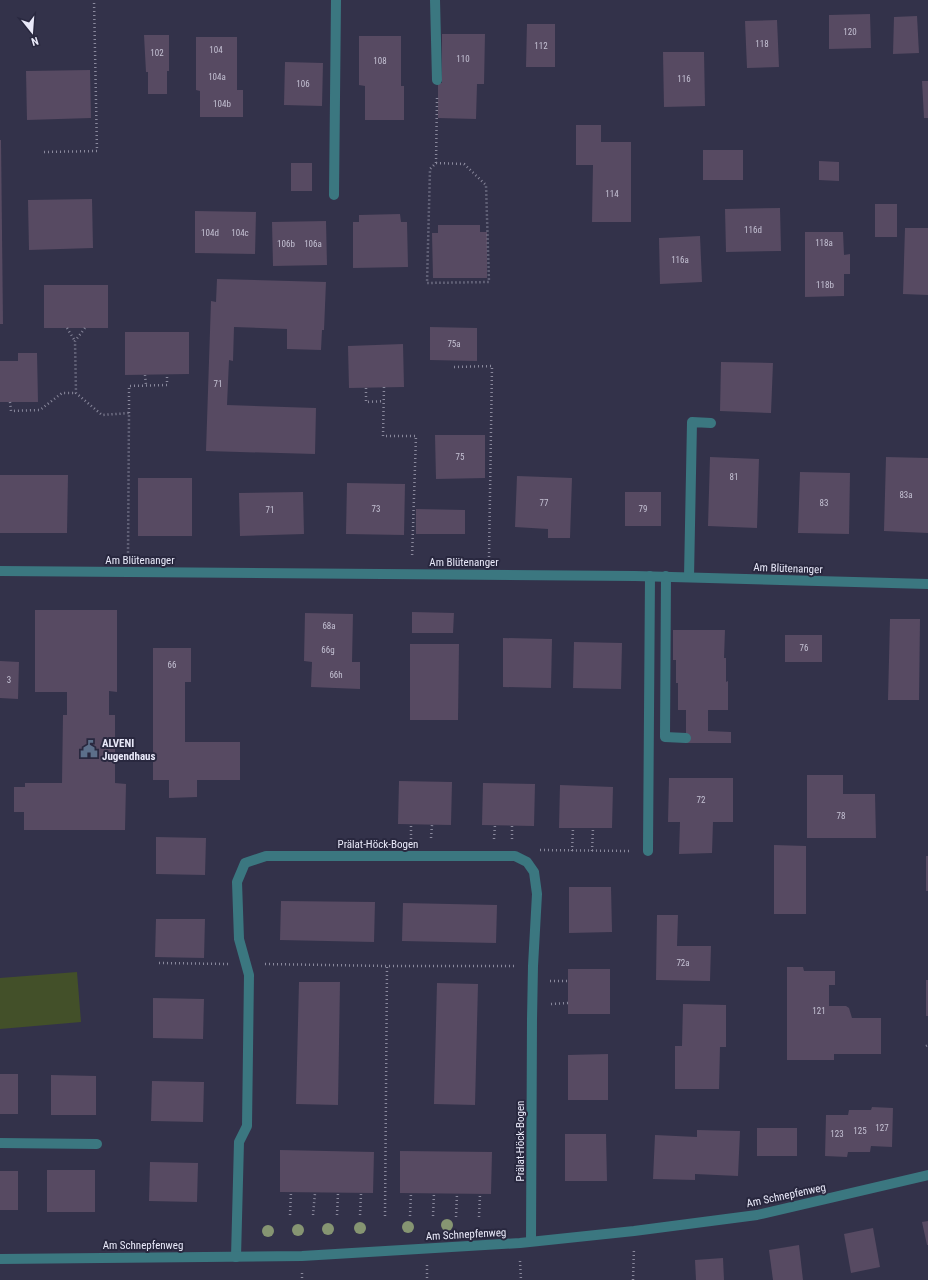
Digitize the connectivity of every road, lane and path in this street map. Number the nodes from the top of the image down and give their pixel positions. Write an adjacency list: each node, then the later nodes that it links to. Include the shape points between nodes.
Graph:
1 (94, 0): 5 (path, via 97,151)
2 (336, 0): 7 (street)
3 (435, 0): 4 (street)
4 (437, 80): 6 (path)
5 (44, 152)
6 (436, 162): 6 (path, via 464,164 486,185 489,282 427,283 430,169)
7 (334, 195)
8 (67, 328): 10 (path)
9 (85, 328): 10 (path)
10 (74, 341): 17 (path)
11 (454, 367): 25 (path, via 492,366)
12 (167, 374): 14 (path, via 167,385)
13 (145, 375): 14 (path)
14 (146, 385): 20 (path, via 129,386)
15 (384, 387): 18 (path)
16 (366, 388): 18 (path, via 366,402)
17 (76, 393): 19 (path, via 62,393 40,410 11,411); 20 (path, via 102,415)
18 (384, 401): 24 (path, via 383,436 416,436)
19 (10, 402)
20 (129, 413): 23 (path)
21 (711, 423): 28 (street, via 692,422)
22 (0, 571): 23 (street, Am Blütenanger)
23 (128, 572): 24 (street, Am Blütenanger)
24 (412, 574): 25 (street, Am Blütenanger)
25 (488, 575): 26 (street, Am Blütenanger)
26 (650, 576): 27 (street, Am Blütenanger); 36 (street)
27 (666, 576): 28 (street, Am Blütenanger); 30 (street, via 665,737)
28 (689, 577): 29 (street, Am Blütenanger)
29 (928, 584)
30 (686, 738)
31 (573, 828): 33 (path)
32 (593, 828): 34 (path)
33 (572, 851): 34 (path); 37 (path, via 539,850)
34 (592, 851): 35 (path)
35 (634, 851)
36 (648, 851)
37 (527, 862): 39 (street, Prälat-Höck-Bogen, via 515,856 266,856 245,863 238,882 239,939); 41 (street, Prälat-Höck-Bogen, via 534,872 537,894)
38 (159, 963): 39 (path)
39 (247, 964): 40 (path); 64 (street, Prälat-Höck-Bogen, via 247,1126 239,1142)
40 (387, 966): 41 (path); 57 (path)
41 (533, 966): 63 (street, Prälat-Höck-Bogen)
42 (0, 1143): 43 (street)
43 (96, 1144)
44 (928, 1175): 62 (street, Am Schnepfenweg, via 756,1215)
45 (291, 1192): 53 (path)
46 (315, 1192): 54 (path)
47 (338, 1193): 55 (path)
48 (411, 1193): 58 (path)
49 (434, 1193): 59 (path)
50 (361, 1194): 56 (path)
51 (457, 1194): 60 (path)
52 (480, 1194): 61 (path)
53 (290, 1215)
54 (313, 1215)
55 (336, 1215)
56 (360, 1215)
57 (385, 1216)
58 (410, 1216)
59 (433, 1216)
60 (456, 1217)
61 (479, 1217)
62 (634, 1231): 63 (street, Am Schnepfenweg); 66 (path)
63 (532, 1241): 64 (street, Am Schnepfenweg, via 302,1256)
64 (236, 1256): 65 (street, Am Schnepfenweg)
65 (0, 1259)
66 (633, 1280)

